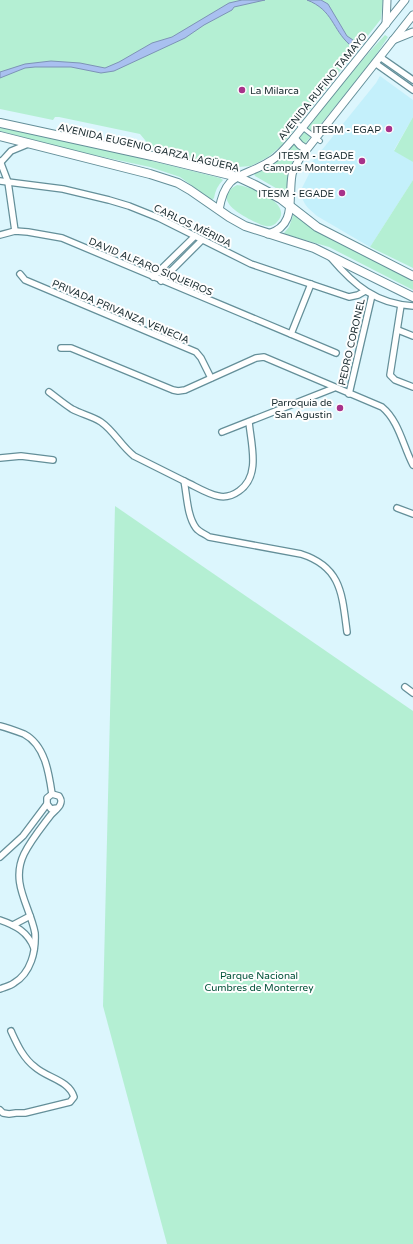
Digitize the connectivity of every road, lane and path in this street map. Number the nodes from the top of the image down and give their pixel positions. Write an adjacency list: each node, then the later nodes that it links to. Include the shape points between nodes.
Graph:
1 (387, 0): 4 (street)
2 (406, 0): 4 (street, AVENIDA RUFINO TAMAYO)
3 (413, 14): 6 (street)
4 (386, 24): 13 (street, AVENIDA RUFINO TAMAYO)
5 (413, 32): 6 (street)
6 (392, 40): 7 (street)
7 (378, 60): 8 (street); 9 (street); 16 (street)
8 (404, 74): 9 (street); 10 (street)
9 (399, 80): 11 (street)
10 (413, 80)
11 (413, 90)
12 (0, 123): 20 (main road, AVENIDA EUGENIO GARZA LAGÜERA)
13 (300, 126): 15 (street, AVENIDA RUFINO TAMAYO); 16 (street)
14 (0, 136): 17 (main road)
15 (294, 138): 18 (street); 20 (street, AVENIDA RUFINO TAMAYO, via 271,161)
16 (318, 139): 18 (street)
17 (28, 144): 19 (street, via 11,151); 24 (main road, via 168,179 190,190)
18 (306, 149): 23 (street, via 294,170)
19 (0, 161): 22 (street)
20 (238, 177): 23 (main road, AVENIDA EUGENIO GARZA LAGÜERA); 24 (street, AVENIDA RUFINO TAMAYO, via 225,188)
21 (0, 181): 22 (street, CARLOS MÉRIDA)
22 (8, 182): 25 (street); 28 (street, CARLOS MÉRIDA, via 63,189 109,200 144,211)
23 (290, 206): 26 (street, via 284,226); 32 (main road, AVENIDA EUGENIO GARZA LAGÜERA, via 317,227)
24 (219, 210): 26 (main road, via 245,226)
25 (15, 231): 27 (street, DAVID ALFARO SIQUEIROS); 33 (street, DAVID ALFARO SIQUEIROS, via 62,238)
26 (268, 234): 30 (main road)
27 (0, 235)
28 (195, 236): 29 (street, CARLOS MÉRIDA); 33 (street)
29 (202, 240): 34 (street); 35 (street, CARLOS MÉRIDA, via 251,264)
30 (328, 254): 36 (street, PEDRO CORONEL); 38 (main road)
31 (20, 274): 46 (street, PRIVADA PRIVANZA VENECIA, via 25,280 196,352)
32 (413, 276)
33 (153, 277): 34 (street, DAVID ALFARO SIQUEIROS)
34 (161, 281): 42 (street, DAVID ALFARO SIQUEIROS)
35 (311, 284): 36 (street, CARLOS MÉRIDA, via 350,297); 42 (street)
36 (364, 291): 37 (street, PEDRO CORONEL)
37 (372, 295): 39 (street, PEDRO CORONEL); 50 (street, PEDRO CORONEL)
38 (413, 297)
39 (402, 305): 40 (street, PEDRO CORONEL); 41 (street)
40 (413, 306)
41 (398, 330): 43 (street); 47 (street, via 390,372 393,379)
42 (291, 334): 45 (street, DAVID ALFARO SIQUEIROS)
43 (413, 336)
44 (61, 348): 46 (street, via 71,348 176,391 185,390)
45 (336, 353)
46 (211, 378): 48 (street, via 262,357)
47 (413, 387)
48 (334, 388): 50 (street); 51 (street)
49 (49, 392): 56 (street, via 73,409 101,422 134,456)
50 (349, 394): 55 (street, via 377,404 388,412)
51 (249, 422): 52 (street); 56 (street, via 253,467 249,479 240,490 226,497 218,496)
52 (222, 432)
53 (0, 458): 54 (street, via 21,456)
54 (53, 460)
55 (413, 465)
56 (184, 481): 59 (street, via 192,520 202,533 209,537 301,554 326,567 339,586)
57 (396, 508): 58 (street)
58 (413, 514)
59 (347, 632)
60 (405, 687): 61 (street)
61 (413, 693)
62 (0, 726): 63 (street, via 25,735 34,742 47,764)
63 (52, 794): 64 (street, via 47,798); 65 (street, via 61,799)
64 (47, 804): 65 (street, via 51,808); 66 (street, via 23,836)
65 (58, 808): 67 (street, via 31,842 20,866 20,886)
66 (0, 858)
67 (30, 916): 69 (street); 70 (street, via 35,933)
68 (0, 920): 69 (street)
69 (13, 925): 70 (street, via 27,935)
70 (34, 948): 71 (street, via 28,968 22,977)
71 (0, 989)
72 (11, 1031): 73 (street, via 24,1057 35,1068 69,1087 74,1097 70,1102 25,1113 9,1114)
73 (0, 1110)

